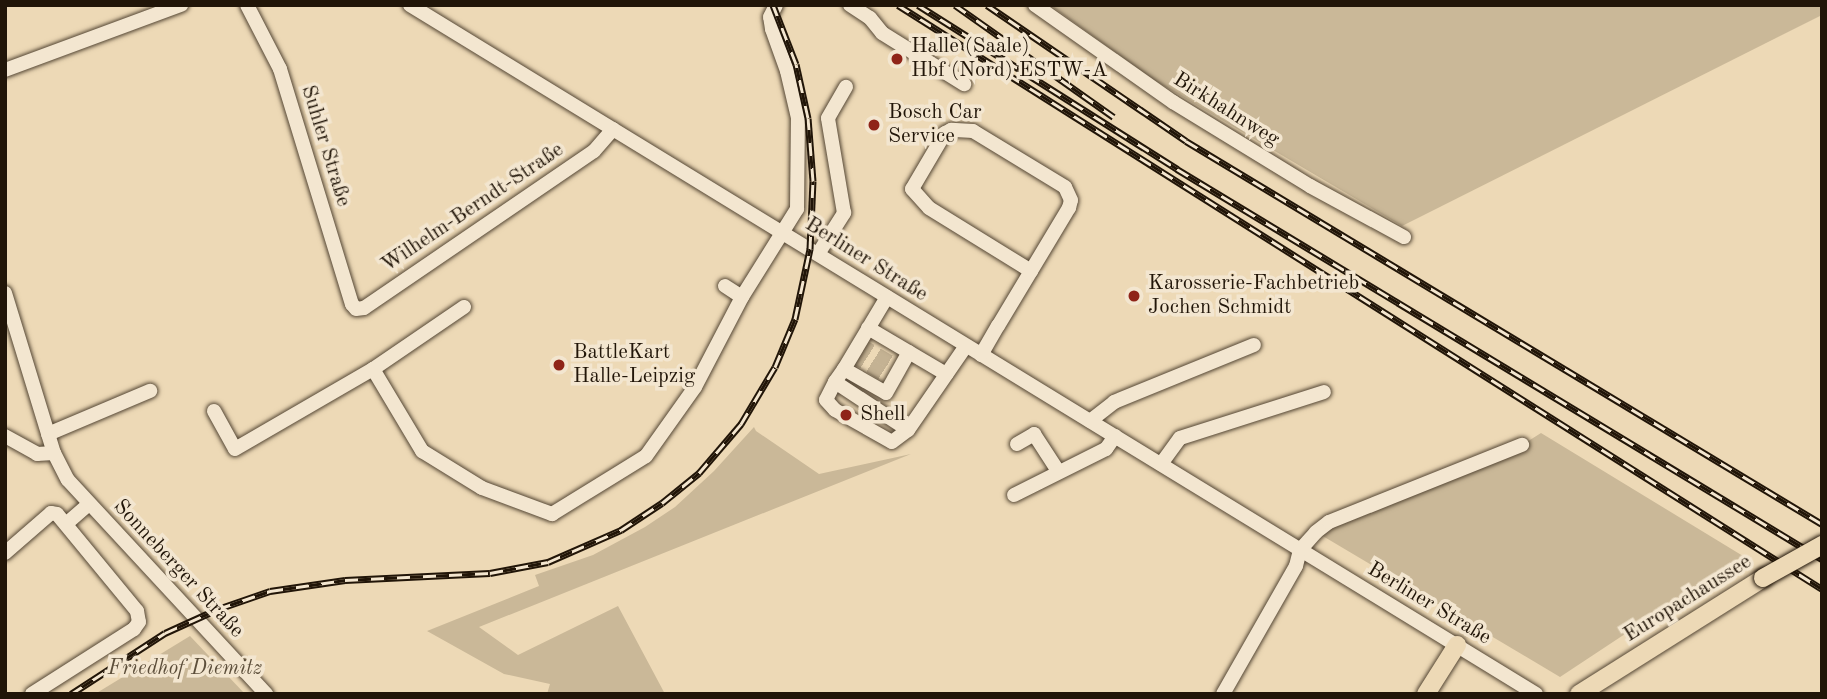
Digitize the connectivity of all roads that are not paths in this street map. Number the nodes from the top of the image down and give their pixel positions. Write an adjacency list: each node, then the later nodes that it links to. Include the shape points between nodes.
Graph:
1 (181, 5): 7 (street)
2 (247, 5): 19 (street, Suhler Straße, via 280,69)
3 (410, 5): 10 (street, Berliner Straße)
4 (776, 5): 11 (street, via 770,17 798,118 800,170 797,209)
5 (850, 5): 8 (street, via 882,33)
6 (1035, 5): 12 (street, Birkhahnweg, via 1173,102)
7 (5, 70)
8 (964, 84)
9 (846, 87): 13 (street, via 828,118 844,213)
10 (613, 129): 11 (street, Berliner Straße); 19 (street, Wilhelm-Berndt-Straße, via 594,151 364,308)
11 (782, 233): 13 (street, Berliner Straße); 17 (street)
12 (1404, 237)
13 (818, 254): 18 (street, Berliner Straße)
14 (1031, 271): 14 (street, via 1069,208 1069,193 973,131 945,133 912,189 929,208); 25 (street)
15 (725, 286): 17 (street)
16 (5, 293): 35 (street, Sonneberger Straße)
17 (742, 297): 26 (street, via 695,387 646,456 552,514 482,488 422,451)
18 (887, 297): 21 (street); 23 (street, Berliner Straße)
19 (352, 304)
20 (464, 307): 26 (street)
21 (868, 328): 24 (street); 27 (street)
22 (1254, 345): 33 (street, via 1114,402)
23 (966, 346): 25 (street, Berliner Straße); 28 (street)
24 (909, 352): 27 (street, via 886,393); 28 (street)
25 (981, 355): 33 (street, Berliner Straße)
26 (373, 369): 32 (street, via 235,449)
27 (844, 369): 29 (street)
28 (946, 374): 34 (street)
29 (835, 382): 34 (street); 34 (street, via 826,400 835,410 892,442)
30 (150, 391): 35 (street)
31 (1324, 392): 41 (street, via 1180,438)
32 (214, 411)
33 (1090, 421): 37 (street, Berliner Straße)
34 (908, 430)
35 (48, 434): 40 (street, Sonneberger Straße)
36 (5, 436): 40 (street, via 37,454)
37 (1115, 436): 41 (street, Berliner Straße); 42 (street, via 1106,449)
38 (1017, 444): 42 (street, via 1034,434)
39 (1522, 445): 47 (street, via 1329,522)
40 (54, 453): 44 (street, Sonneberger Straße, via 68,480)
41 (1161, 464): 47 (street, Berliner Straße)
42 (1058, 471): 43 (street)
43 (1014, 495)
44 (89, 504): 45 (street, Sonneberger Straße); 52 (street, Sonneberger Straße)
45 (66, 524): 48 (street, via 51,513); 51 (street, via 129,600 139,622)
46 (1822, 545): 50 (main road, Europachaussee, bridge)
47 (1300, 550): 49 (street, Berliner Straße); 53 (street, via 1296,566)
48 (5, 553)
49 (1457, 645): 54 (main road); 55 (street, Berliner Straße)
50 (1581, 693)
51 (32, 694)
52 (266, 694)
53 (1223, 694)
54 (1426, 694)
55 (1536, 694)

